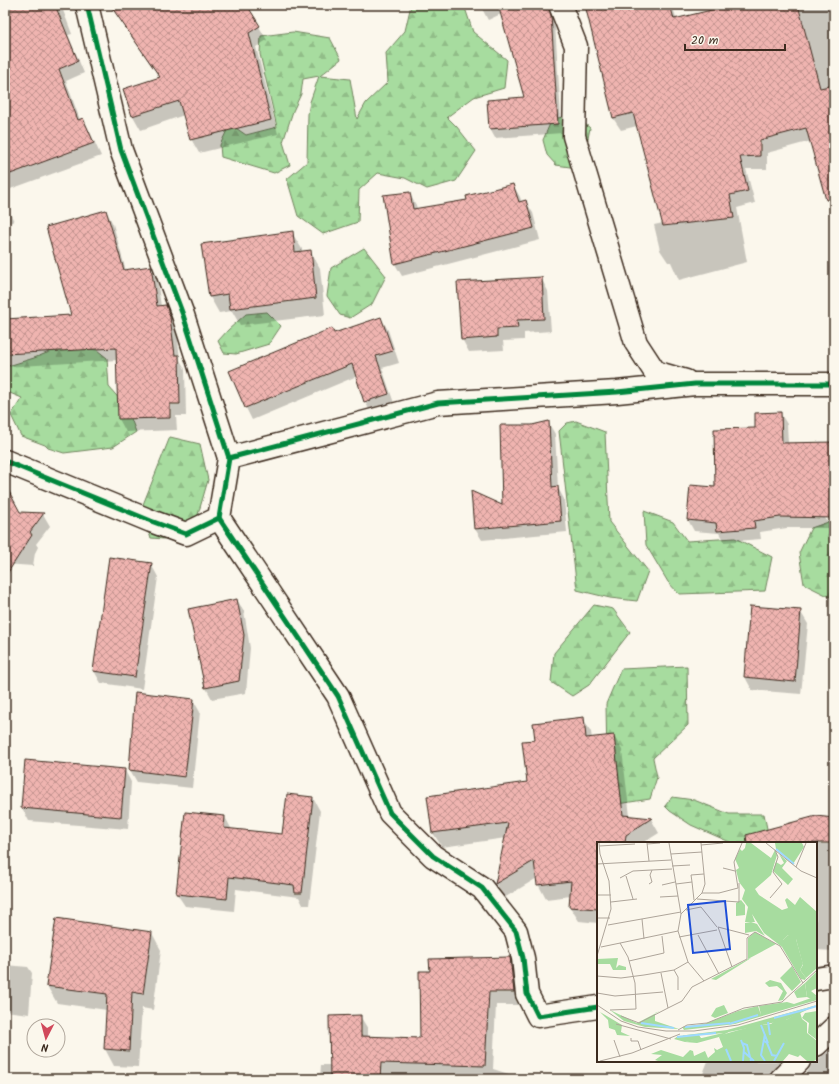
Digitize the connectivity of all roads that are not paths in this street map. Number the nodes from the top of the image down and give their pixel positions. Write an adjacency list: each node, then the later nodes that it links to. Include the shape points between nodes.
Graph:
1 (88, 5): 5 (street, via 121,150 183,315)
2 (560, 5): 3 (street, via 576,46 574,136 636,344 655,372)
3 (695, 384): 4 (street); 5 (street, via 617,392 438,403)
4 (834, 384)
5 (229, 458): 7 (street)
6 (5, 461): 7 (street, via 186,534)
7 (219, 518): 10 (street, via 338,696 390,813 433,856 482,888 516,931 523,958 526,994 538,1016)
8 (834, 976): 9 (street)
9 (817, 979)
10 (597, 1007)
11 (834, 1028): 12 (street)
12 (817, 1044)
13 (798, 1062): 14 (street)
14 (781, 1079)

